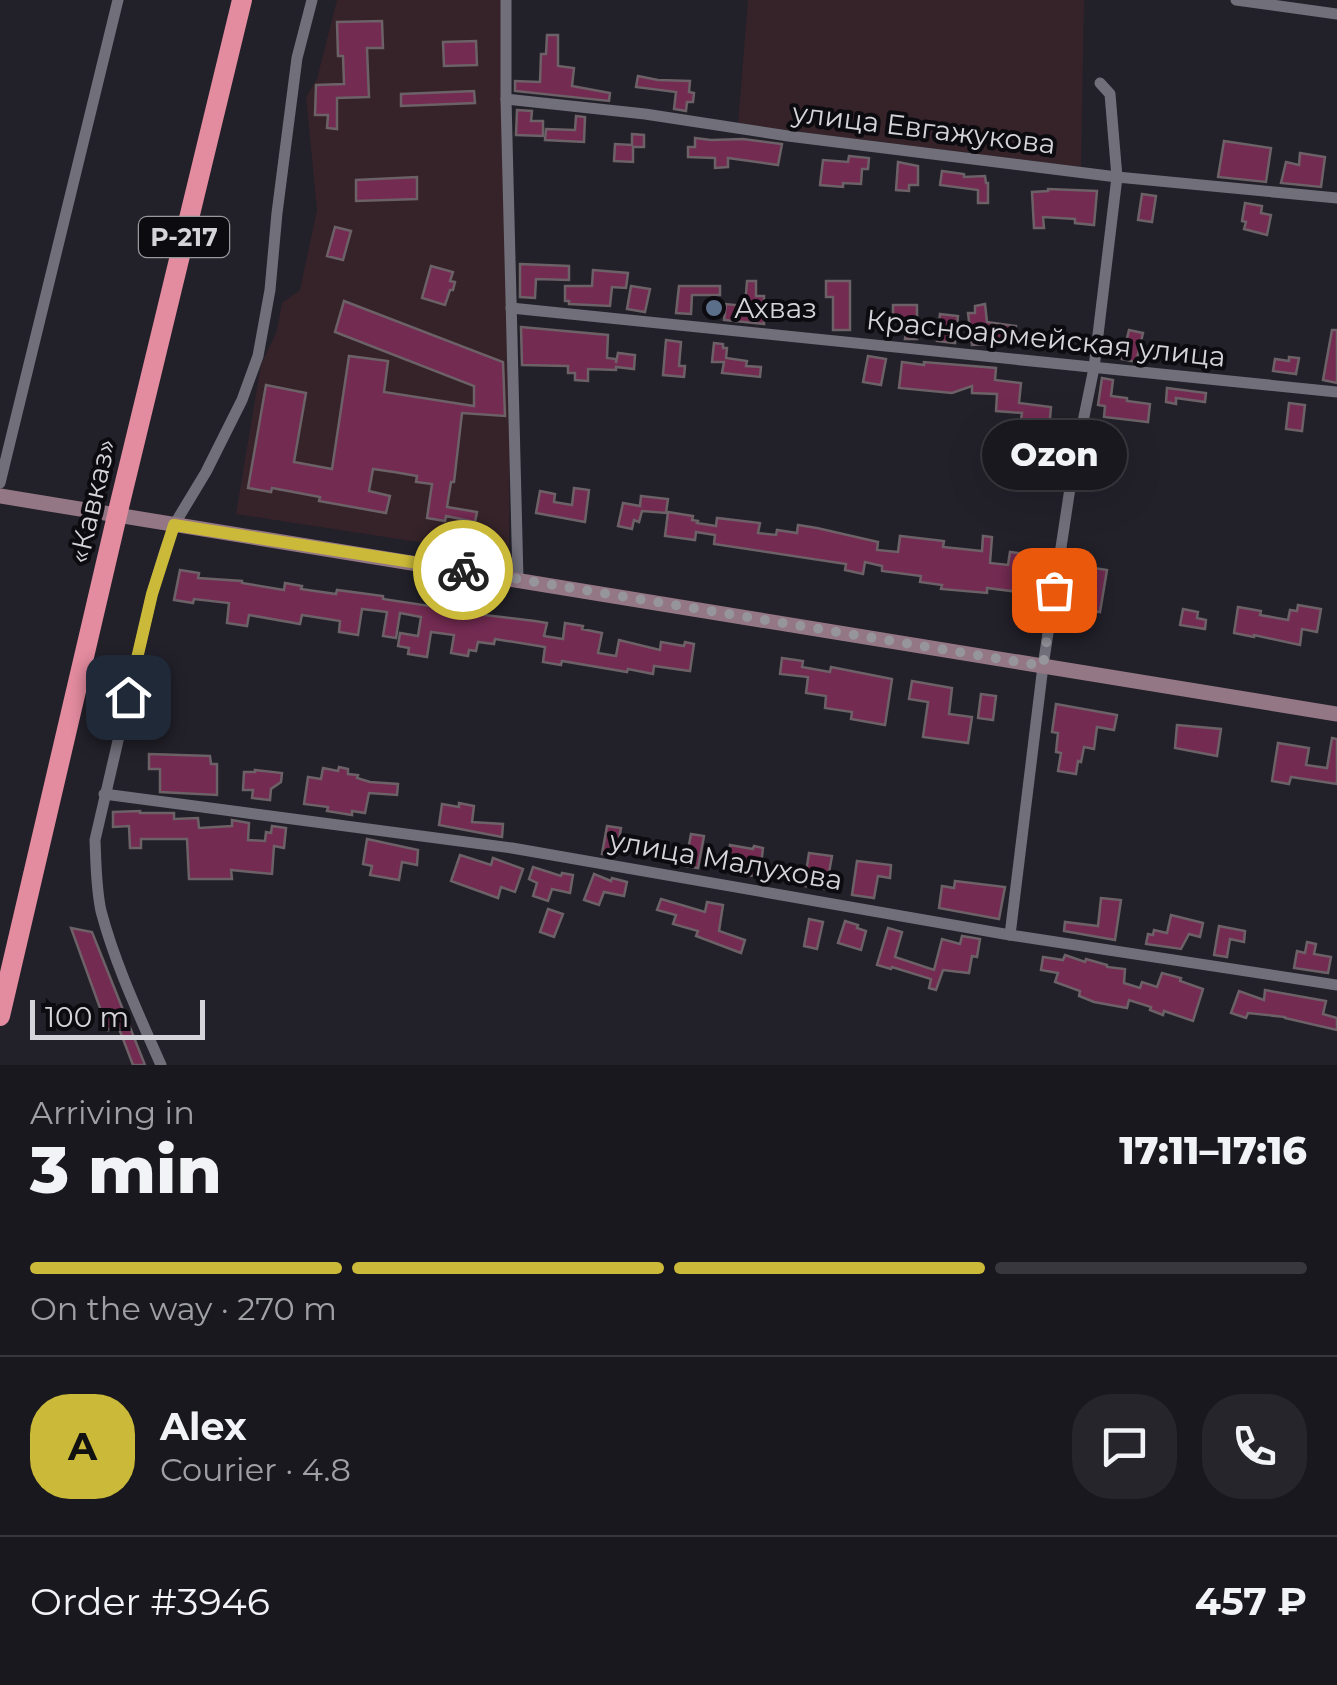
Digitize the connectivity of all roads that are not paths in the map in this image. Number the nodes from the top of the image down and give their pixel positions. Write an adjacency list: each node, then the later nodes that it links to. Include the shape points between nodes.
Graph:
1 (118, 0): 14 (street)
2 (242, 0): 23 (highway, «Кавказ» / Р-217)
3 (312, 0): 16 (street, via 297,58 258,356 228,429)
4 (506, 0): 8 (street)
5 (1236, 0): 6 (street)
6 (1337, 14)
7 (1100, 83): 9 (street, via 1110,94)
8 (506, 99): 9 (street, улица Евгажукова); 11 (street)
9 (1117, 177): 10 (street, улица Евгажукова); 12 (street)
10 (1337, 198)
11 (511, 308): 12 (street, Красноармейская улица); 17 (street)
12 (1094, 368): 13 (street, Красноармейская улица); 18 (street)
13 (1337, 392)
14 (0, 483)
15 (0, 496): 16 (street)
16 (174, 525): 17 (street); 20 (street)
17 (518, 579): 18 (street)
18 (1043, 666): 19 (street); 21 (street)
19 (1337, 714)
20 (104, 794): 21 (street, улица Малухова, via 512,848); 24 (street, via 95,840 101,909)
21 (1010, 935): 22 (street, улица Малухова)
22 (1337, 986)
23 (0, 1016)
24 (161, 1065)

